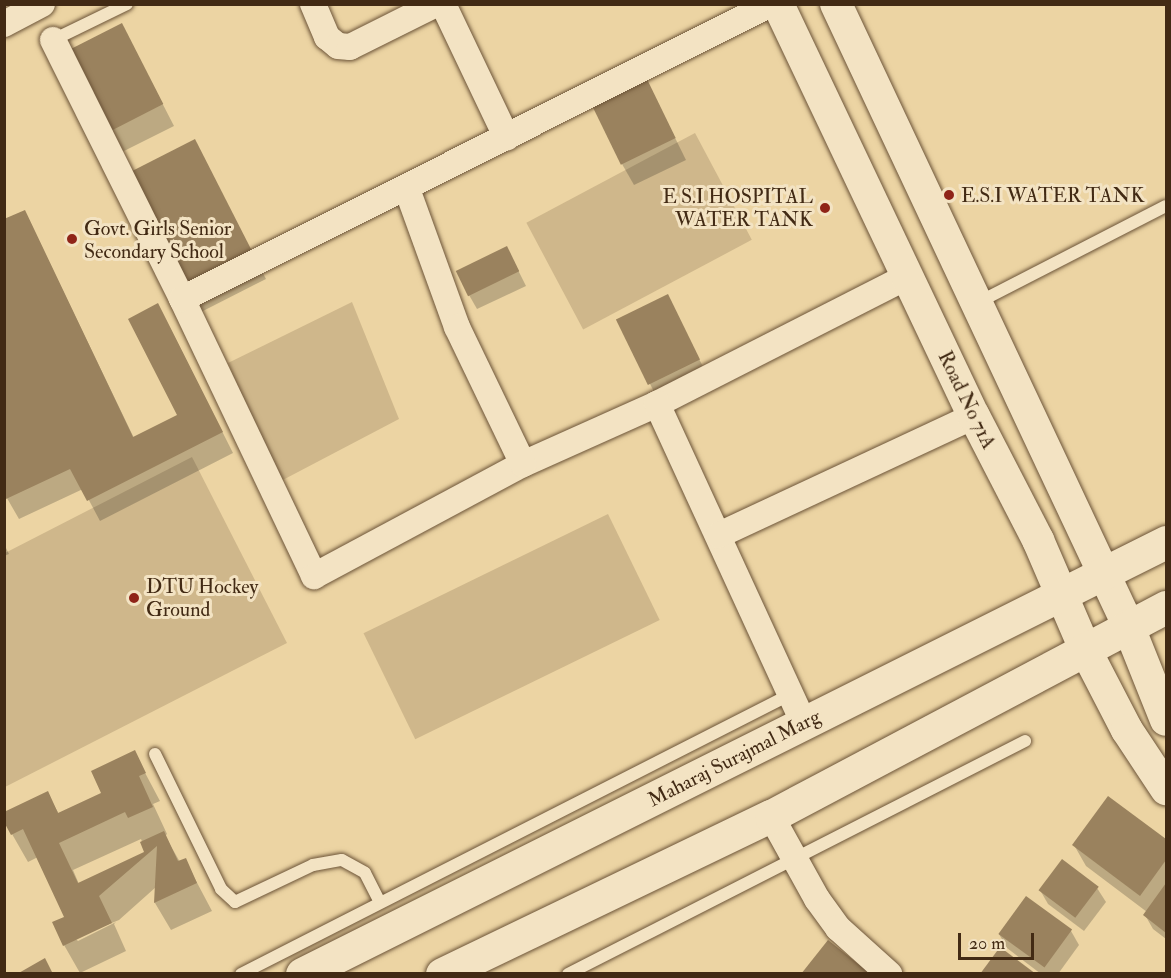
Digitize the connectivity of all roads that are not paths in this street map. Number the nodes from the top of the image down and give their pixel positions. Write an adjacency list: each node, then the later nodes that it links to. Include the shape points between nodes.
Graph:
1 (42, 4): 9 (street)
2 (127, 4): 10 (lane)
3 (313, 4): 4 (street, via 327,37 338,46 350,47)
4 (436, 4)
5 (443, 4): 11 (street)
6 (771, 4): 11 (street)
7 (778, 4): 14 (street, Road No 71A)
8 (836, 4): 16 (street)
9 (4, 24)
10 (53, 40): 15 (street)
11 (507, 138): 12 (street)
12 (407, 189): 15 (street); 19 (street, via 457,327)
13 (1166, 206): 16 (lane)
14 (908, 276): 17 (street); 18 (street, Road No 71A)
15 (182, 298): 19 (street, via 314,576)
16 (976, 303): 22 (street)
17 (657, 404): 19 (street); 20 (street)
18 (974, 416): 20 (street); 23 (street, Road No 71A)
19 (523, 464)
20 (719, 535): 27 (street)
21 (1167, 542): 22 (main road, Maharaj Surajmal Marg)
22 (1102, 574): 23 (main road, Maharaj Surajmal Marg); 25 (street)
23 (1063, 594): 26 (street, Road No 71A); 29 (main road, Maharaj Surajmal Marg)
24 (1167, 607): 25 (main road)
25 (1128, 626): 26 (main road); 28 (street)
26 (1085, 649): 32 (street, Road No 71A, via 1127,730); 33 (main road)
27 (791, 694): 29 (street); 35 (lane)
28 (1167, 720)
29 (804, 723): 38 (main road, Maharaj Surajmal Marg)
30 (1025, 741): 34 (lane)
31 (155, 754): 35 (lane, via 221,889 235,902 313,865 342,860 365,873)
32 (1167, 789)
33 (771, 816): 34 (street); 36 (main road)
34 (794, 858): 39 (lane); 40 (street, via 838,928)
35 (379, 901): 37 (lane)
36 (450, 972)
37 (241, 974)
38 (303, 974)
39 (568, 974)
40 (889, 974)

